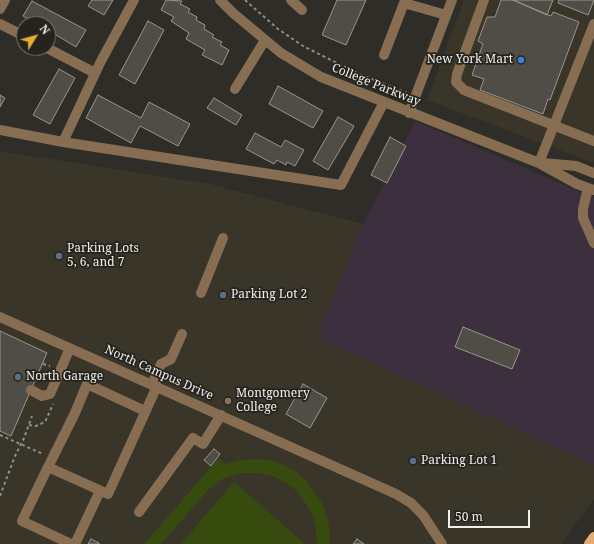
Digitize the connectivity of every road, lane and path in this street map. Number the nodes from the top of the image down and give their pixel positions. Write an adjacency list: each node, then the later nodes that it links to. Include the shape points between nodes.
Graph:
1 (5, 0): 8 (street)
2 (134, 0): 17 (street)
3 (220, 0): 14 (street, College Parkway, via 232,14)
4 (245, 0): 19 (path, via 272,24 303,46 359,74)
5 (291, 0): 9 (street)
6 (452, 0): 10 (street)
7 (484, 0): 22 (street, via 456,82 464,90)
8 (0, 8)
9 (302, 10)
10 (446, 15): 16 (street, via 404,3); 19 (street)
11 (0, 24): 13 (street)
12 (593, 29): 22 (street)
13 (16, 32)
14 (265, 40): 18 (street); 20 (street, College Parkway, via 281,53 321,77)
15 (56, 53): 17 (street)
16 (384, 55)
17 (95, 73): 25 (street)
18 (235, 89)
19 (415, 96): 21 (street)
20 (384, 102): 21 (street, College Parkway); 25 (street, via 341,185)
21 (409, 113): 26 (street, College Parkway)
22 (554, 126): 24 (street); 26 (street)
23 (0, 130): 25 (street)
24 (594, 141)
25 (63, 142)
26 (539, 163): 27 (street, College Parkway, via 576,166); 28 (street, College Parkway)
27 (594, 173)
28 (591, 189): 30 (street, via 583,209 583,218)
29 (223, 238): 31 (street)
30 (594, 243)
31 (200, 293)
32 (0, 317): 34 (street, North Campus Drive)
33 (182, 334): 37 (street, via 171,359 161,364)
34 (70, 348): 37 (street, North Campus Drive); 38 (street, via 50,394 42,396)
35 (52, 362): 36 (path, via 50,367)
36 (43, 364)
37 (154, 385): 39 (street); 40 (street, North Campus Drive)
38 (31, 390)
39 (145, 411): 44 (street, via 87,384); 46 (street, via 108,494)
40 (221, 415): 48 (street, via 203,444 193,438); 52 (street, North Campus Drive, via 396,494 411,503 423,515)
41 (32, 416): 43 (path)
42 (0, 435): 43 (path)
43 (20, 445): 44 (path); 47 (path)
44 (53, 457): 45 (street)
45 (48, 467): 46 (street); 50 (street, via 22,521)
46 (100, 491): 51 (street)
47 (0, 496)
48 (139, 512)
49 (594, 537): 53 (main road)
50 (71, 544)
51 (75, 544)
52 (442, 544)
53 (589, 544)

